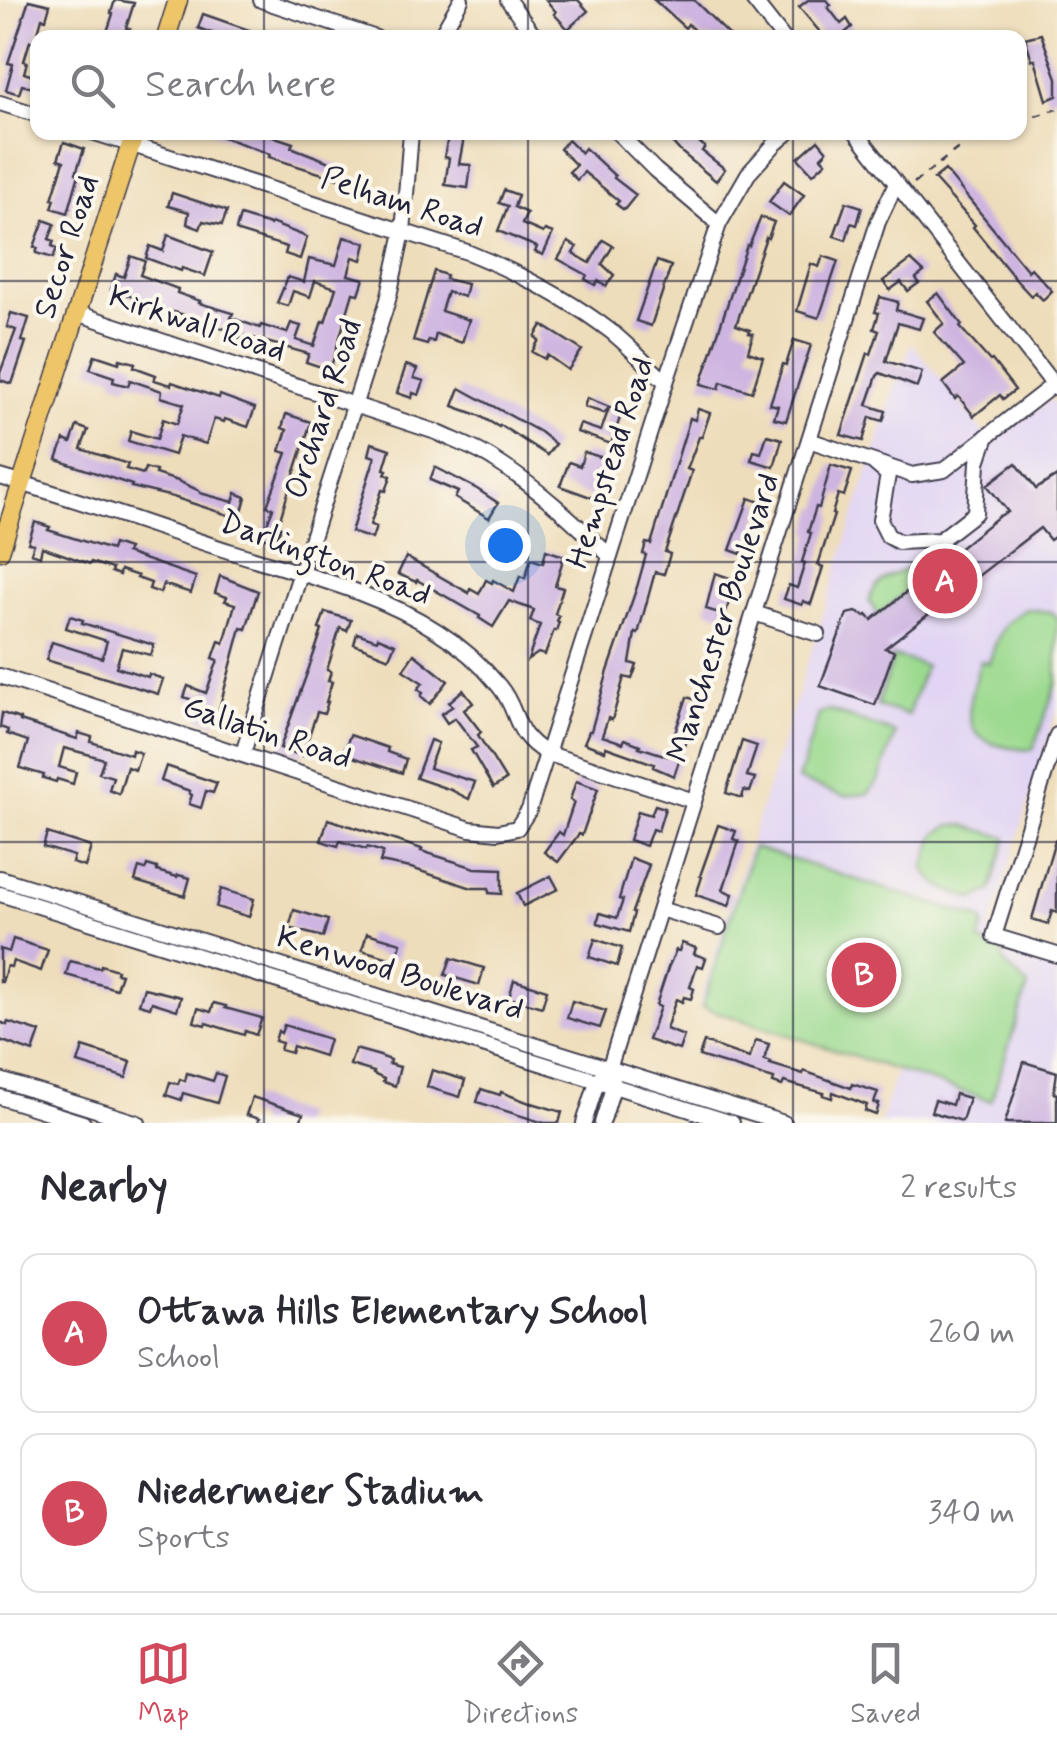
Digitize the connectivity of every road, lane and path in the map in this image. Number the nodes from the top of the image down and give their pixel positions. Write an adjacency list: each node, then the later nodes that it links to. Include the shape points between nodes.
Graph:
1 (178, 0): 6 (main road)
2 (260, 0): 7 (street)
3 (461, 0): 8 (street)
4 (508, 0): 9 (street)
5 (753, 0): 10 (street)
6 (169, 30)
7 (352, 30)
8 (444, 30)
9 (530, 30)
10 (776, 30)
11 (0, 103): 13 (street)
12 (1057, 110): 14 (path)
13 (30, 112)
14 (1027, 119)
15 (133, 140): 26 (main road, Secor Road)
16 (136, 140): 25 (street, Pelham Road)
17 (411, 140): 25 (street, Orchard Road)
18 (626, 140): 24 (street)
19 (779, 140): 24 (street, Hempstead Road, via 748,174)
20 (862, 140): 23 (street)
21 (969, 140): 22 (path)
22 (914, 184)
23 (896, 186): 28 (street); 31 (street, Manchester Boulevard, via 878,222)
24 (719, 224): 27 (street, Hempstead Road)
25 (404, 232): 27 (street, Pelham Road, via 514,271 552,292 615,335); 29 (street, Orchard Road)
26 (77, 313): 29 (street, Kirkwall Road); 34 (main road, Secor Road)
27 (666, 382): 36 (street, Hempstead Road)
28 (1055, 387): 30 (street)
29 (356, 405): 36 (street, Kirkwall Road, via 490,457); 37 (street, Orchard Road)
30 (987, 436): 32 (street, via 944,470 912,475); 32 (street, via 978,462 976,513 940,540 900,542 888,536 880,520 888,475)
31 (809, 440): 32 (street); 38 (street, Manchester Boulevard)
32 (871, 461)
33 (0, 477): 34 (street, Darlington Road)
34 (21, 484): 35 (main road, Secor Road); 37 (street, Darlington Road)
35 (0, 551)
36 (610, 556): 42 (street, Hempstead Road)
37 (300, 574): 42 (street, Darlington Road, via 387,604 467,652 502,689 525,738); 43 (street, Orchard Road)
38 (754, 613): 39 (street); 44 (street, Manchester Boulevard)
39 (818, 634)
40 (0, 676): 43 (street, Gallatin Road)
41 (1057, 735): 50 (street, via 994,936)
42 (546, 752): 44 (street); 45 (street, Hempstead Road)
43 (243, 754): 45 (street, Gallatin Road, via 470,829)
44 (694, 801): 48 (street, Manchester Boulevard)
45 (517, 828)
46 (0, 878): 51 (street, Kenwood Boulevard)
47 (0, 894): 51 (street, Kenwood Boulevard)
48 (660, 909): 49 (street); 51 (street, Manchester Boulevard)
49 (719, 927)
50 (1057, 955)
51 (604, 1074): 53 (street, Kenwood Boulevard); 57 (street, Manchester Boulevard); 60 (street, Kenwood Boulevard)
52 (0, 1080): 56 (street)
53 (614, 1084): 58 (street); 59 (street, Kenwood Boulevard)
54 (0, 1097): 55 (street)
55 (84, 1123)
56 (138, 1123)
57 (584, 1123)
58 (602, 1123)
59 (732, 1123)
60 (784, 1123)

